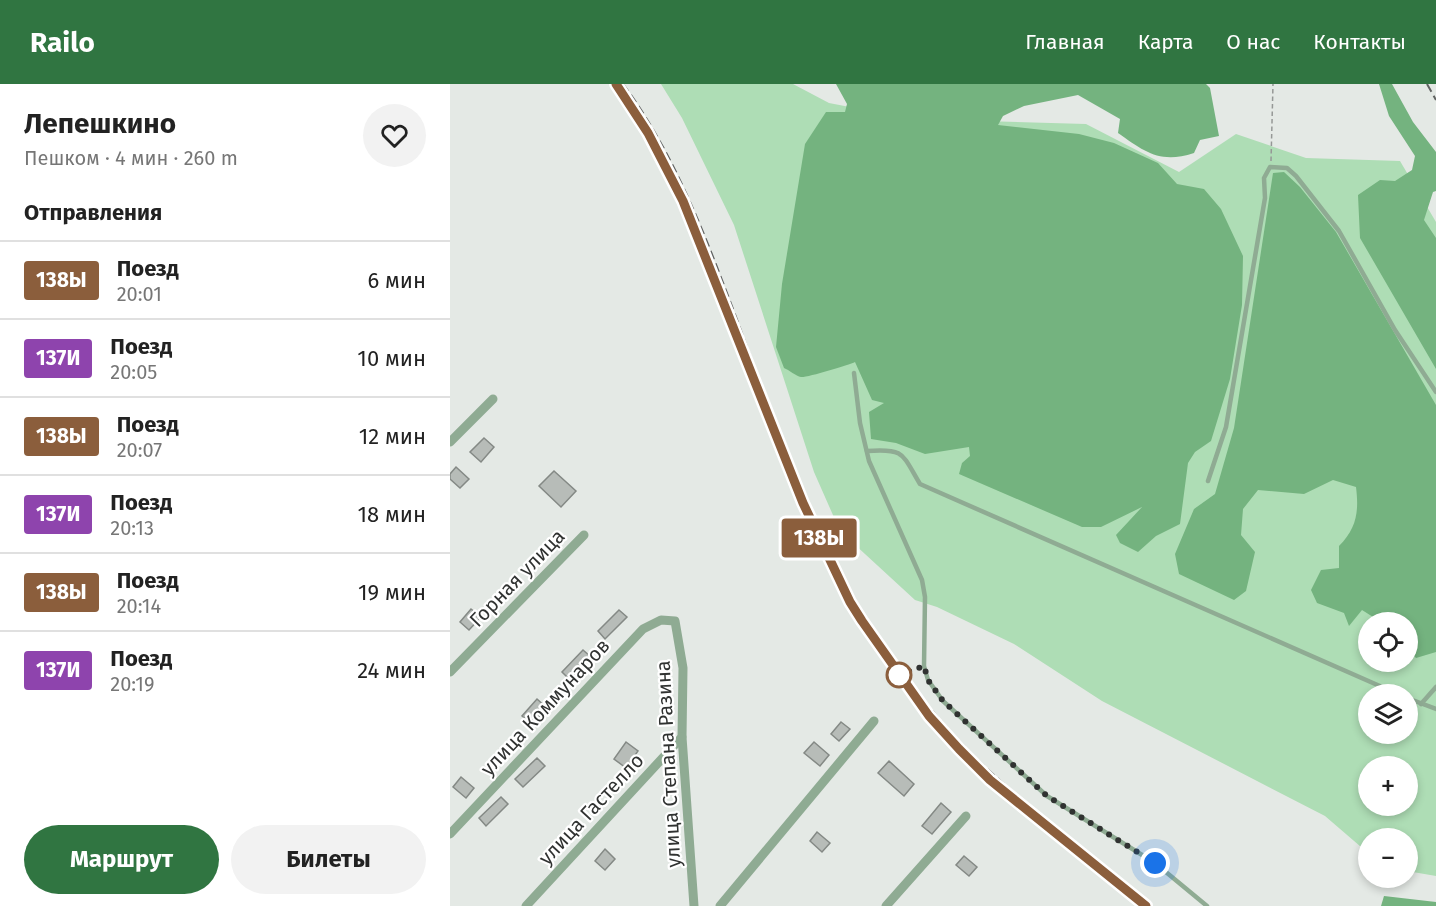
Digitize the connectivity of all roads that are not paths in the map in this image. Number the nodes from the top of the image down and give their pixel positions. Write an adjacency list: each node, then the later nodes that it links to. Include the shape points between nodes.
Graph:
1 (854, 373): 5 (lane)
2 (1436, 392): 6 (lane, via 1395,330 1339,231 1287,168 1270,167 1264,178 1265,198 1226,427)
3 (492, 399): 4 (street)
4 (450, 441)
5 (867, 451): 10 (lane, via 894,449 905,456 920,484); 23 (lane, via 890,513 922,580 924,666 934,690 1047,796 1155,863)
6 (1208, 481)
7 (584, 535): 9 (street, Горная улица)
8 (675, 621): 16 (street, улица Степана Разина, via 683,668); 18 (street, улица Коммунаров, via 661,620 643,629)
9 (450, 672)
10 (1375, 684)
11 (1436, 687): 13 (lane)
12 (1418, 703): 13 (lane)
13 (1421, 704): 14 (lane)
14 (1436, 709)
15 (874, 721): 21 (street)
16 (682, 737): 19 (street, улица Гастелло); 20 (street, улица Степана Разина)
17 (966, 816): 22 (street)
18 (450, 834)
19 (526, 906)
20 (694, 906)
21 (720, 906)
22 (886, 906)
23 (1207, 906)

